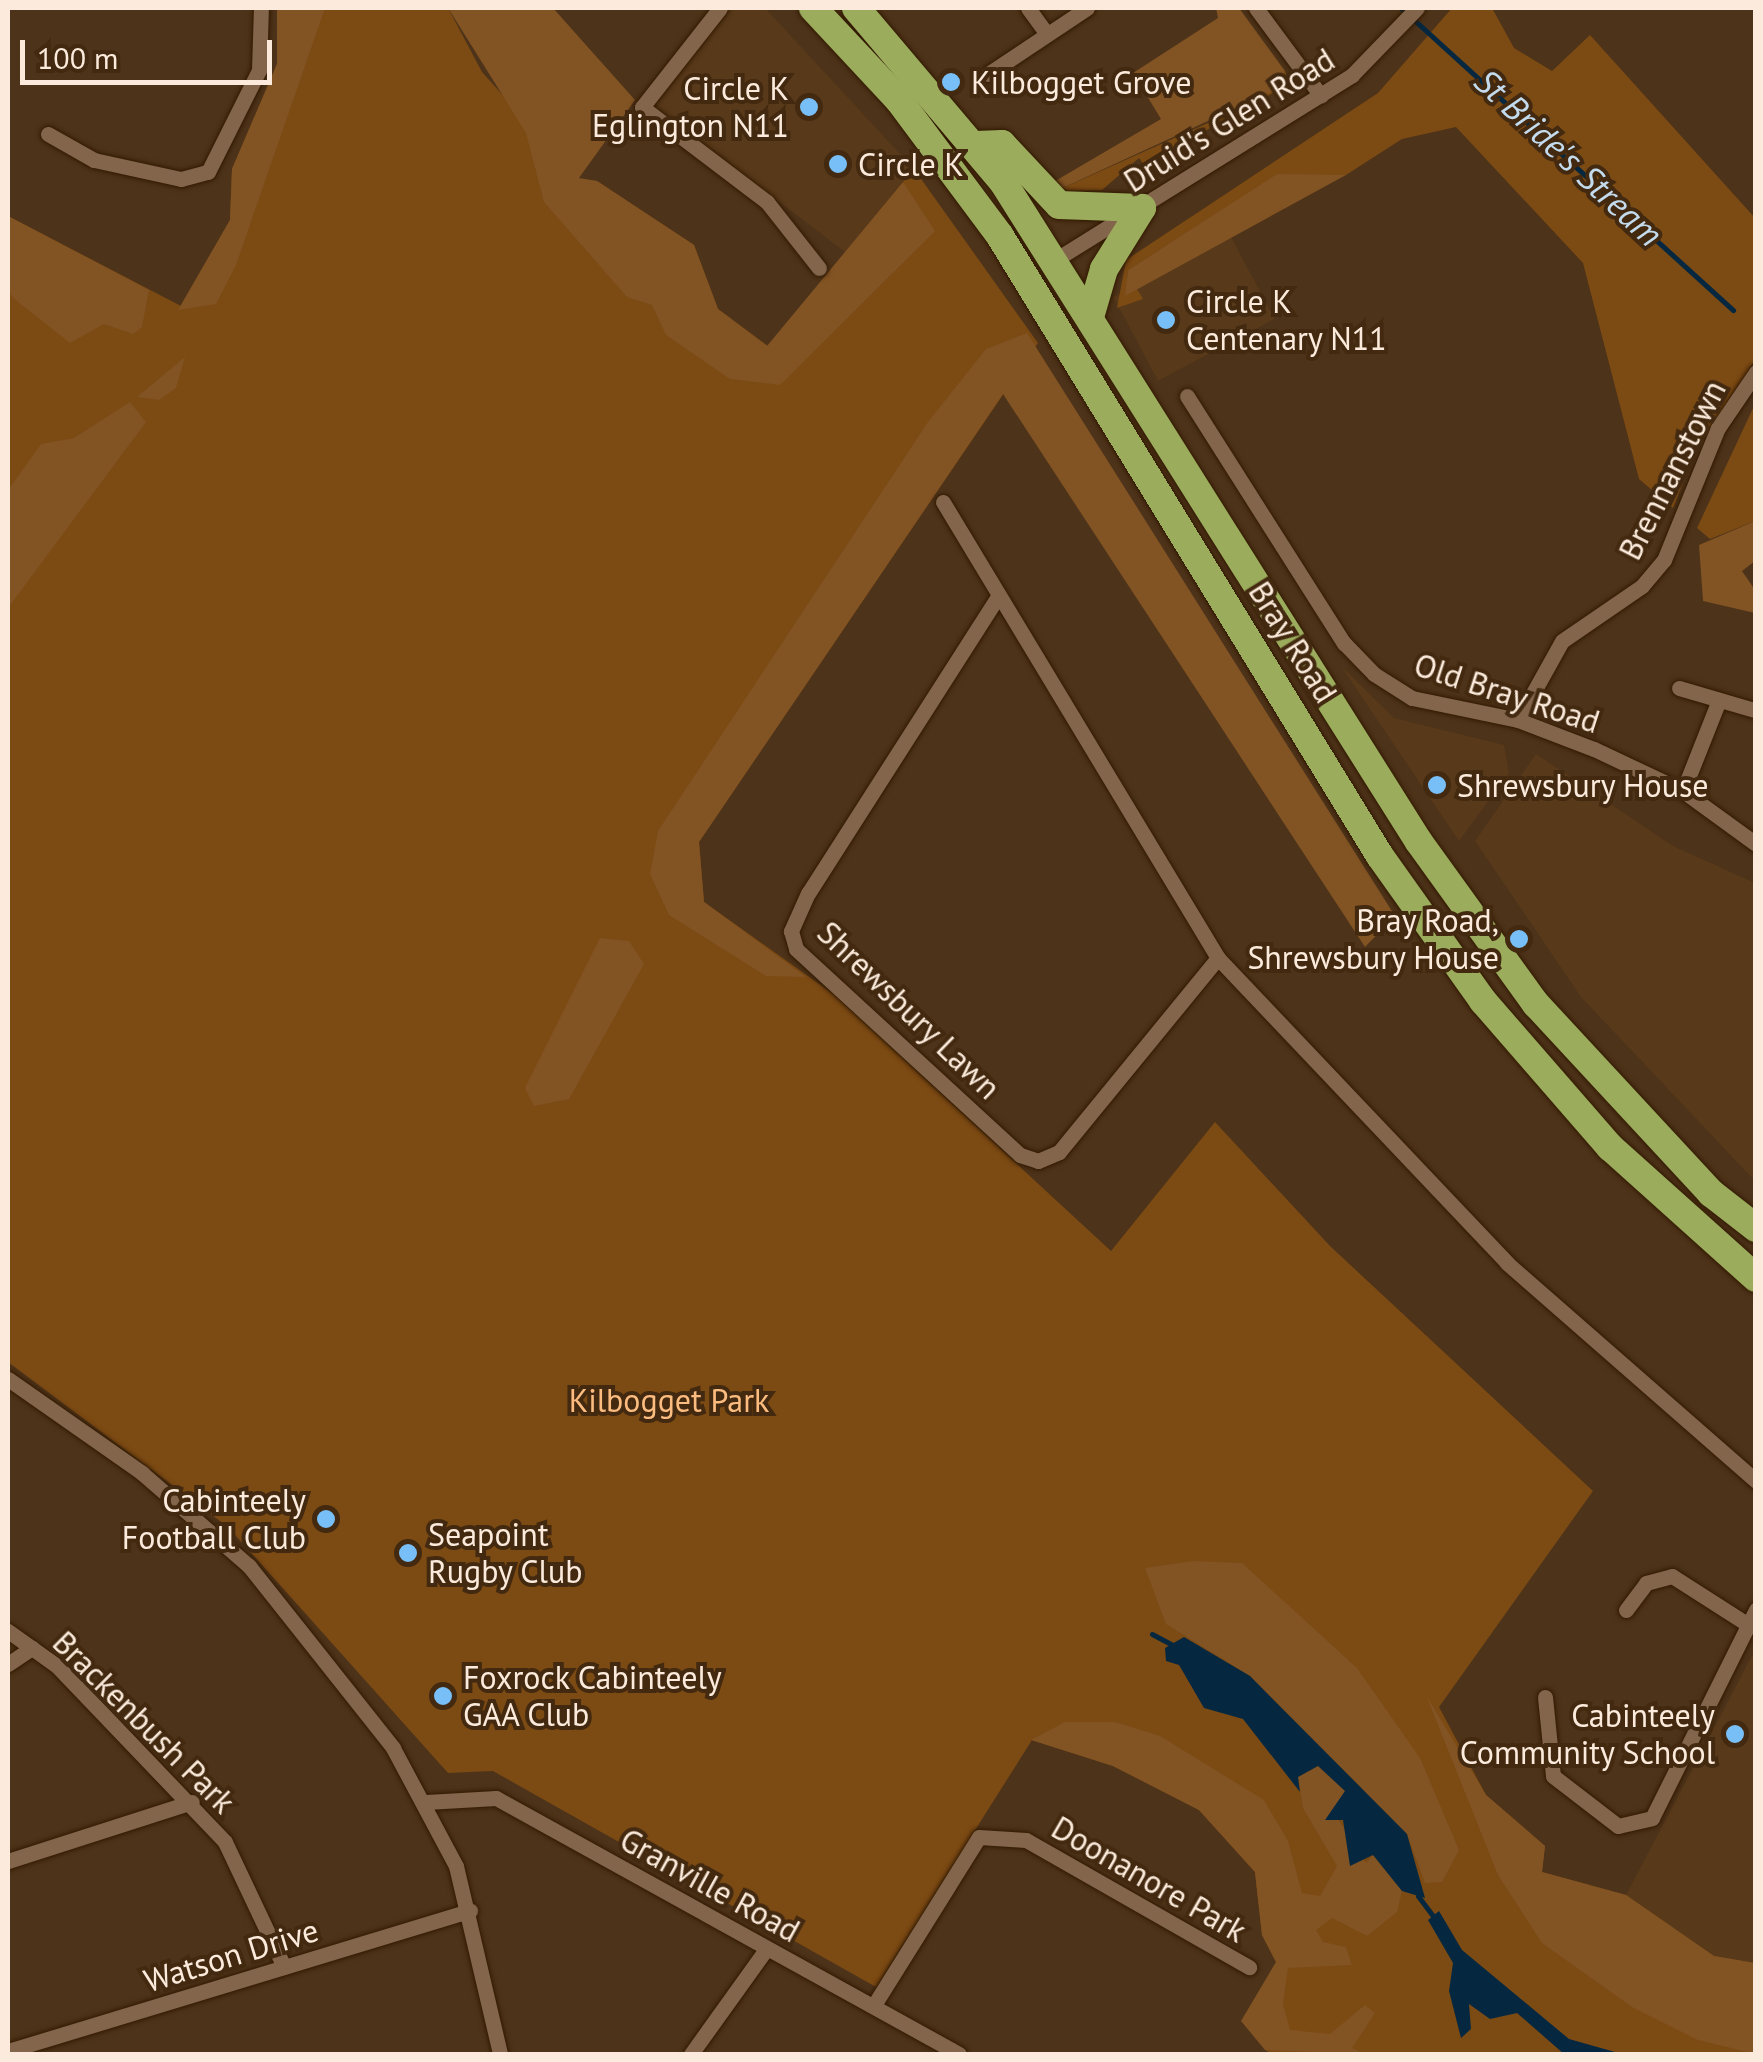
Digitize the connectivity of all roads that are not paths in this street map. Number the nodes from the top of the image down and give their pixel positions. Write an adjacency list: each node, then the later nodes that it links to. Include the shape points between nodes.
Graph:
1 (261, 8): 12 (street, via 255,80 208,172 181,179 110,164)
2 (720, 8): 18 (street, via 642,107 768,202)
3 (813, 8): 15 (highway, Bray Road, via 898,99)
4 (856, 8): 13 (highway, Bray Road)
5 (1028, 8): 9 (street)
6 (1087, 8): 9 (street)
7 (1256, 8): 11 (street)
8 (1418, 8): 11 (street, Druid's Glen Road, via 1352,76)
9 (1047, 34): 10 (street)
10 (988, 74)
11 (1322, 96): 16 (street, Druid's Glen Road)
12 (48, 134)
13 (976, 145): 14 (highway, Bray Road); 16 (highway, via 1002,144 1060,205)
14 (1003, 182): 15 (highway); 17 (highway, Bray Road)
15 (974, 202): 19 (highway, Bray Road)
16 (1142, 208): 17 (street, Druid's Glen Road); 20 (highway, via 1104,268)
17 (1055, 260): 19 (highway); 20 (highway, Bray Road)
18 (819, 268)
19 (1028, 278): 33 (highway, Bray Road, via 1380,856 1483,1001 1610,1147)
20 (1090, 317): 32 (highway, Bray Road, via 1398,810 1536,1004 1711,1193)
21 (1756, 372): 28 (street, Brennanstown, via 1718,428 1664,560 1562,642)
22 (1188, 396): 28 (street, Old Bray Road, via 1344,643 1374,674 1412,698)
23 (943, 502): 24 (street)
24 (998, 598): 31 (street); 31 (street, Shrewsbury Lawn, via 800,908 796,949 1020,1154 1038,1161 1060,1152)
25 (1680, 688): 26 (street)
26 (1719, 700): 27 (street); 29 (street)
27 (1754, 710)
28 (1518, 720): 29 (street, Old Bray Road)
29 (1683, 790): 30 (street, Old Bray Road)
30 (1756, 844)
31 (1218, 958): 35 (street, via 1506,1264)
32 (1756, 1228)
33 (1756, 1278)
34 (8, 1379): 44 (street, via 142,1473 278,1594)
35 (1756, 1480)
36 (1756, 1609): 38 (street)
37 (1626, 1610): 38 (street, via 1646,1583 1672,1576)
38 (1746, 1624): 42 (street, via 1652,1818 1618,1826 1554,1776)
39 (8, 1631): 40 (street, Brackenbush Park)
40 (32, 1648): 41 (street); 43 (street, Brackenbush Park)
41 (8, 1664)
42 (1546, 1697)
43 (192, 1802): 45 (street); 49 (street, Brackenbush Park, via 226,1842)
44 (426, 1802): 46 (street); 47 (street, Granville Road, via 496,1798)
45 (8, 1861)
46 (470, 1911): 49 (street, Watson Drive); 52 (street)
47 (767, 1948): 50 (street, Granville Road); 53 (street)
48 (1250, 1967): 50 (street, Doonanore Park, via 1026,1840 980,1837)
49 (284, 1968): 51 (street, Watson Drive)
50 (874, 2005): 54 (street, Granville Road)
51 (8, 2051)
52 (500, 2054)
53 (691, 2054)
54 (959, 2054)

